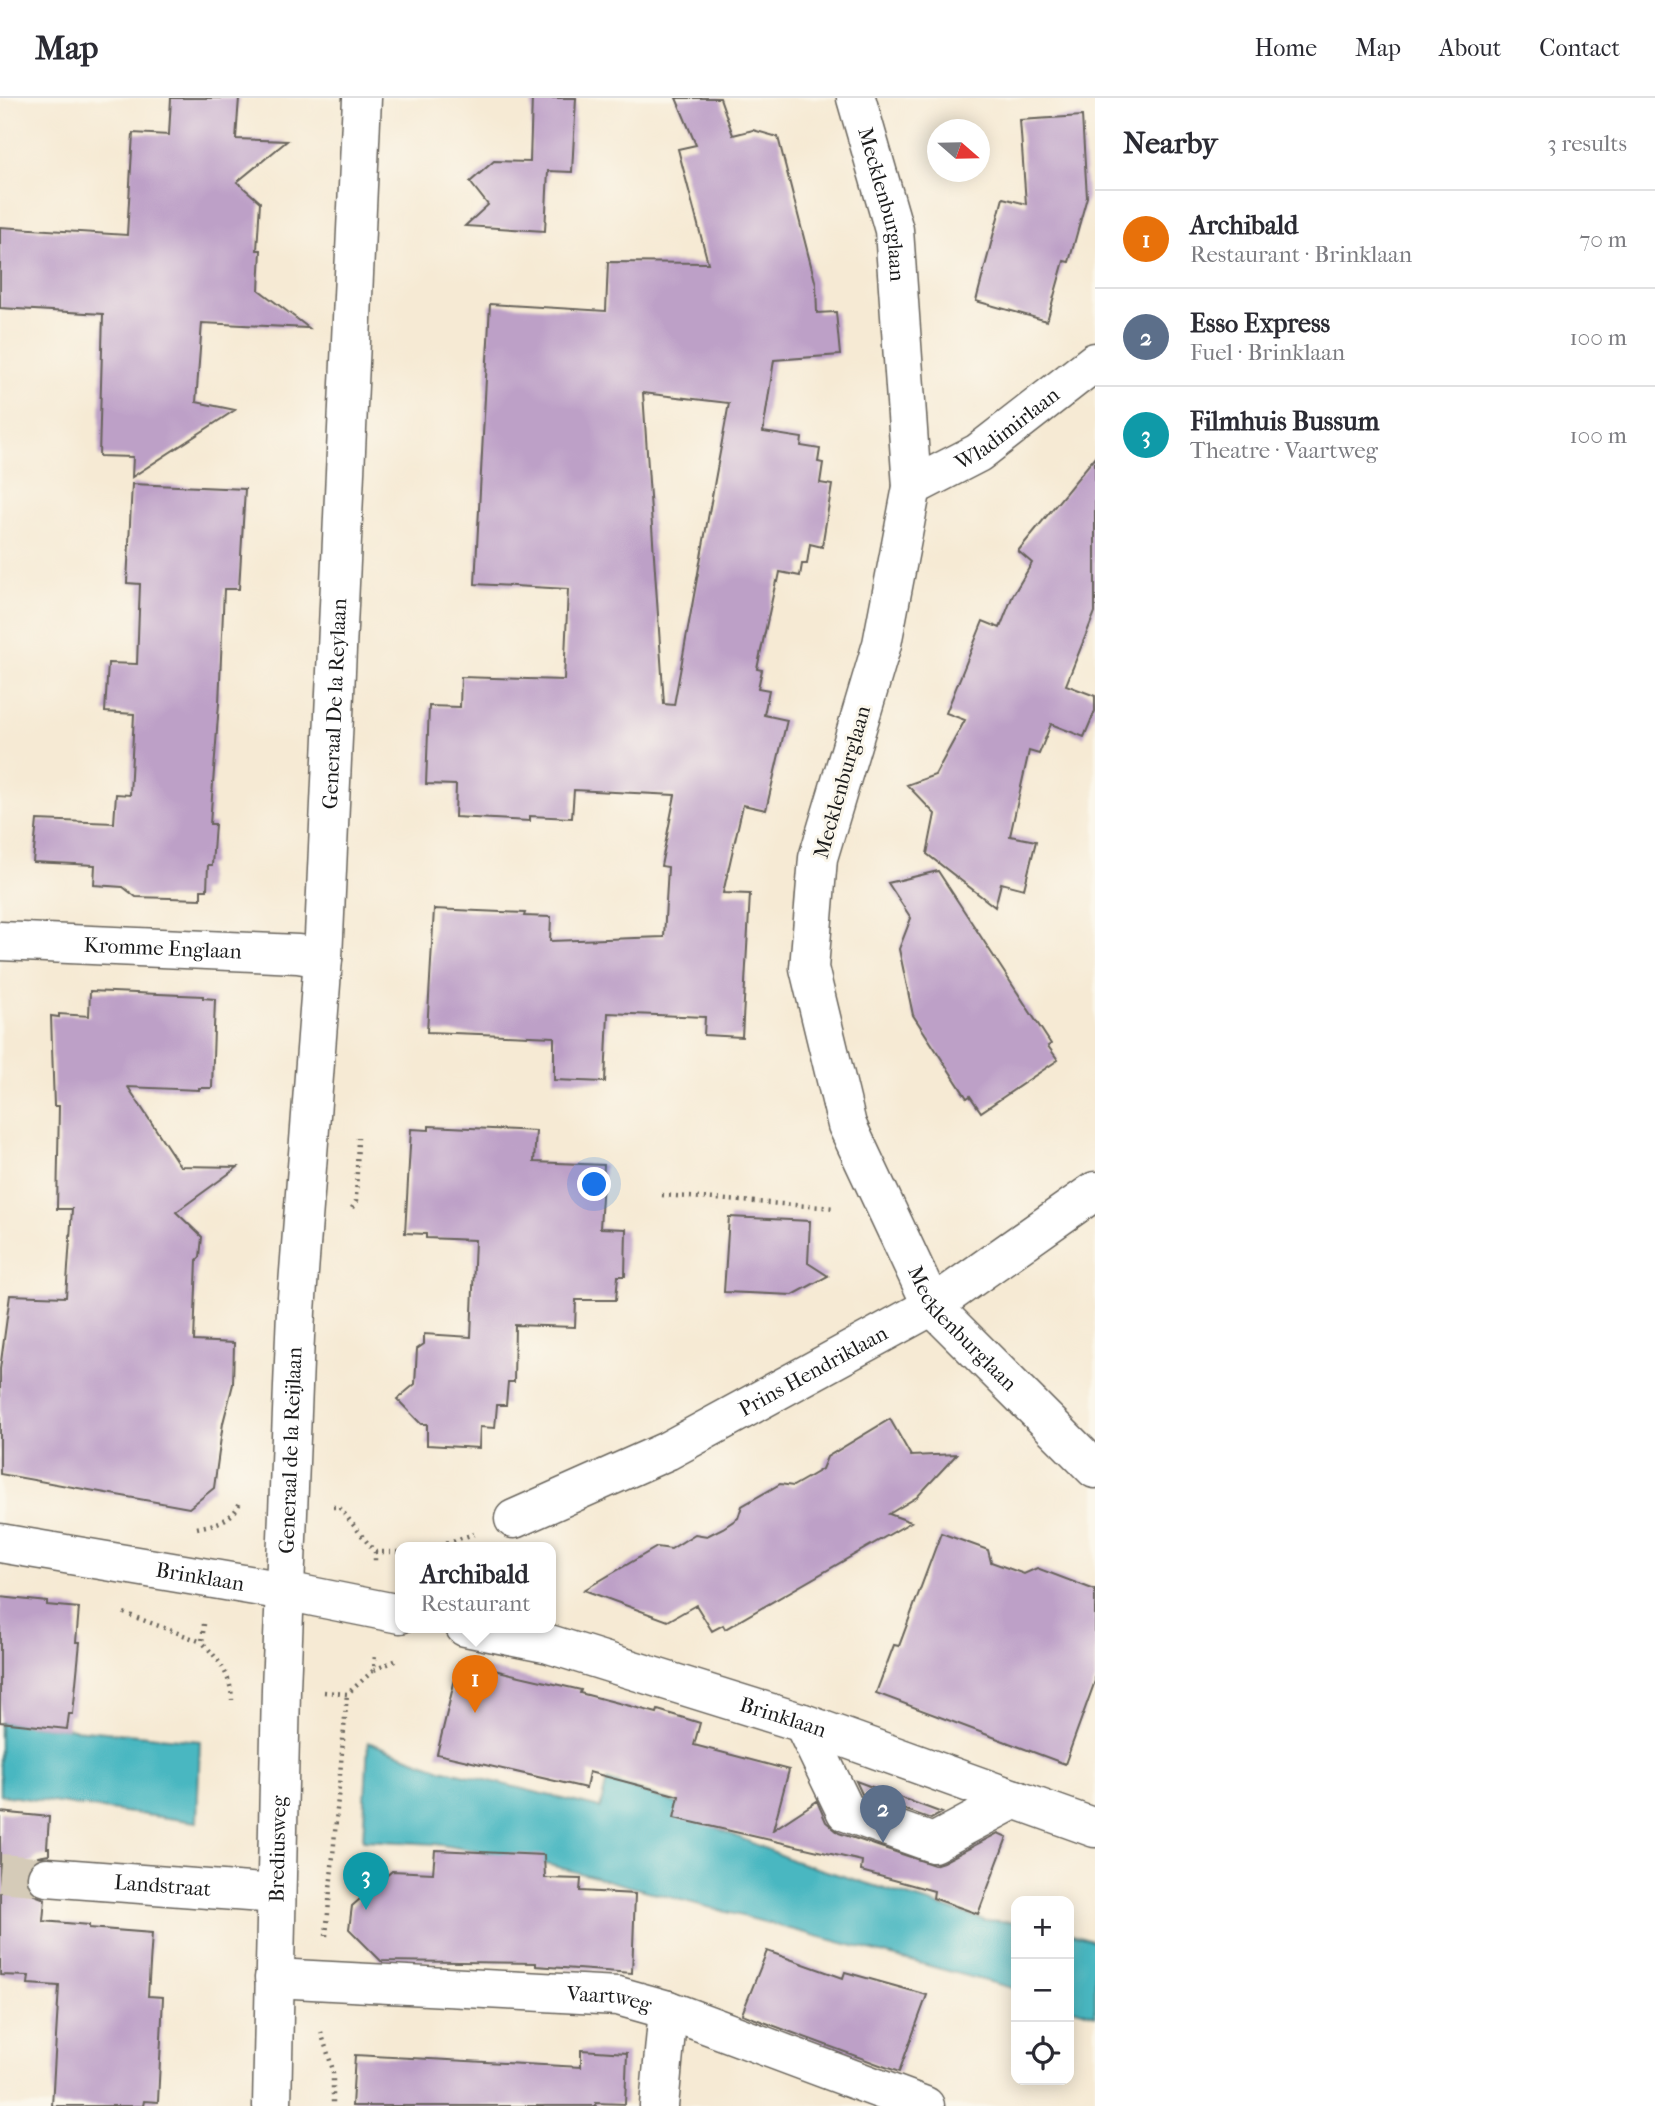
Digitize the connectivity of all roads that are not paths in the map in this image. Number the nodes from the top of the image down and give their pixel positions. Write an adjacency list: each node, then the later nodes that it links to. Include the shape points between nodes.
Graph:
1 (362, 98): 6 (street, Generaal De la Reylaan)
2 (856, 98): 4 (street, Mecklenburglaan, via 894,230)
3 (1095, 362): 4 (street, Wladimirlaan, via 978,453)
4 (912, 487): 8 (street, Mecklenburglaan, via 882,644 818,858 809,968 847,1125)
5 (0, 941): 6 (street, Kromme Englaan)
6 (305, 956): 9 (street, Generaal De la Reylaan)
7 (1095, 1191): 8 (street, Prins Hendriklaan)
8 (932, 1306): 10 (street, Mecklenburglaan); 11 (street, Prins Hendriklaan, via 667,1451)
9 (296, 1311): 13 (street, Generaal de la Reijlaan)
10 (1095, 1469)
11 (514, 1520)
12 (0, 1543): 13 (street, Brinklaan)
13 (285, 1591): 14 (street, Brinklaan); 20 (street, Brediusweg)
14 (395, 1613)
15 (495, 1633): 16 (street, Brinklaan, via 549,1644)
16 (803, 1723): 17 (street, Brinklaan); 17 (street, via 846,1812 933,1843)
17 (1015, 1799): 18 (street, Brinklaan)
18 (1095, 1828)
19 (47, 1877): 20 (street, Landstraat)
20 (276, 1894): 21 (street, Brediusweg)
21 (274, 1978): 22 (street, Vaartweg, via 618,1996); 23 (street, Brediusweg)
22 (668, 2010): 24 (street); 25 (street, Vaartweg)
23 (271, 2106)
24 (659, 2106)
25 (925, 2106)

